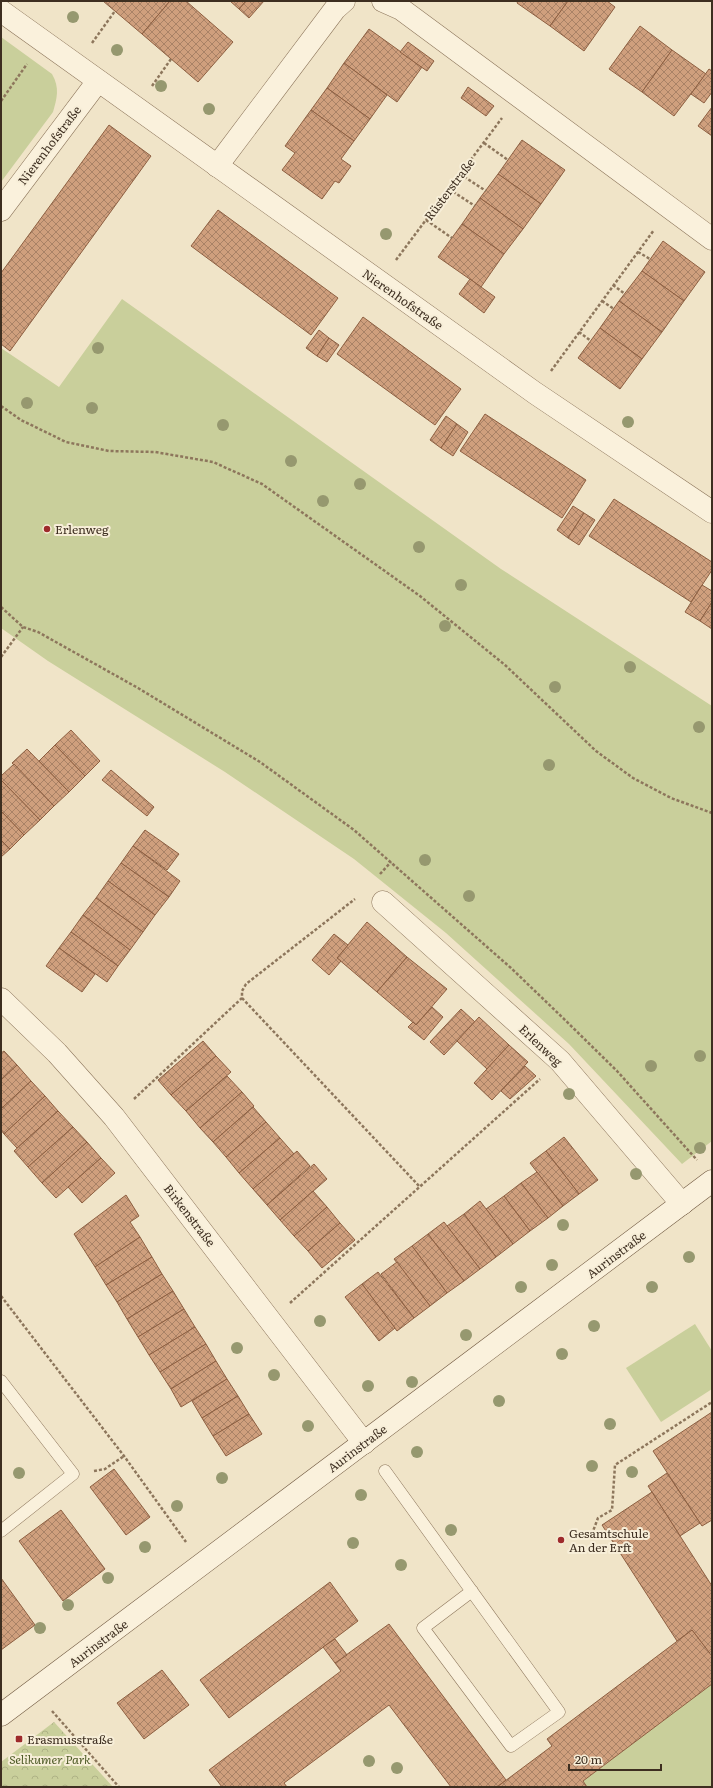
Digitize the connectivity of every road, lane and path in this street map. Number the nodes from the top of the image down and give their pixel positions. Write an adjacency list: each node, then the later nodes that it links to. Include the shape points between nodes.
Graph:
1 (344, 1): 14 (street, via 335,9)
2 (383, 1): 9 (street, via 401,10)
3 (1, 11): 5 (street, Nierenhofstraße)
4 (115, 11): 7 (path)
5 (42, 42): 7 (street, Nierenhofstraße); 10 (path)
6 (171, 59): 11 (path)
7 (76, 65): 8 (street, Nierenhofstraße)
8 (98, 81): 11 (street, Nierenhofstraße); 20 (street, Nierenhofstraße)
9 (518, 96): 12 (path, Rüsterstraße); 19 (street)
10 (1, 101)
11 (136, 108): 14 (street, Nierenhofstraße)
12 (483, 143): 13 (path); 15 (path, Rüsterstraße)
13 (508, 160)
14 (217, 166): 26 (street, Nierenhofstraße)
15 (460, 174): 16 (path, Rüsterstraße); 17 (path)
16 (449, 189): 18 (path); 21 (path, Rüsterstraße)
17 (486, 191)
18 (475, 206)
19 (670, 208): 23 (street); 24 (path)
20 (1, 210)
21 (426, 220): 22 (path); 26 (path, Rüsterstraße)
22 (452, 238)
23 (712, 239)
24 (638, 252): 25 (path); 27 (path)
25 (650, 259)
26 (379, 282): 33 (street, Nierenhofstraße)
27 (613, 285): 28 (path); 29 (path)
28 (625, 294)
29 (602, 301): 30 (path); 31 (path)
30 (614, 309)
31 (579, 332): 32 (path); 33 (path)
32 (591, 340)
33 (535, 392): 35 (street, Nierenhofstraße)
34 (1, 406): 39 (path, via 21,420 66,442 109,451 155,452 213,462 262,484 420,596 505,665 596,751 626,774 672,798)
35 (712, 512)
36 (1, 606): 37 (path)
37 (23, 626): 38 (path); 40 (path, via 138,688 260,762 354,830)
38 (1, 657)
39 (712, 813)
40 (392, 862): 41 (path); 48 (path, via 511,968 617,1071)
41 (376, 878)
42 (360, 894): 44 (path, via 350,905 246,984)
43 (383, 902): 46 (street, Erlenweg)
44 (242, 998): 47 (path); 49 (path)
45 (1, 999): 47 (street, Birkenstraße, via 57,1052)
46 (560, 1061): 49 (path); 50 (street, Erlenweg)
47 (114, 1117): 52 (street, Birkenstraße)
48 (707, 1173): 50 (street, Aurinstraße)
49 (420, 1187): 52 (path)
50 (682, 1204): 55 (street, Aurinstraße)
51 (1, 1296): 56 (path)
52 (271, 1320): 55 (street, Birkenstraße)
53 (1, 1381): 58 (lane)
54 (712, 1402): 60 (path, via 615,1465 612,1510 598,1518)
55 (364, 1443): 61 (street, Aurinstraße)
56 (124, 1456): 58 (path, via 105,1470); 61 (path)
57 (385, 1471): 62 (lane)
58 (73, 1474): 59 (lane)
59 (1, 1531)
60 (590, 1539)
61 (202, 1564): 63 (street, Aurinstraße)
62 (472, 1591): 62 (lane, via 424,1628 511,1746 559,1712)
63 (34, 1690): 64 (street, Aurinstraße); 65 (path)
64 (1, 1715)
65 (120, 1787)

